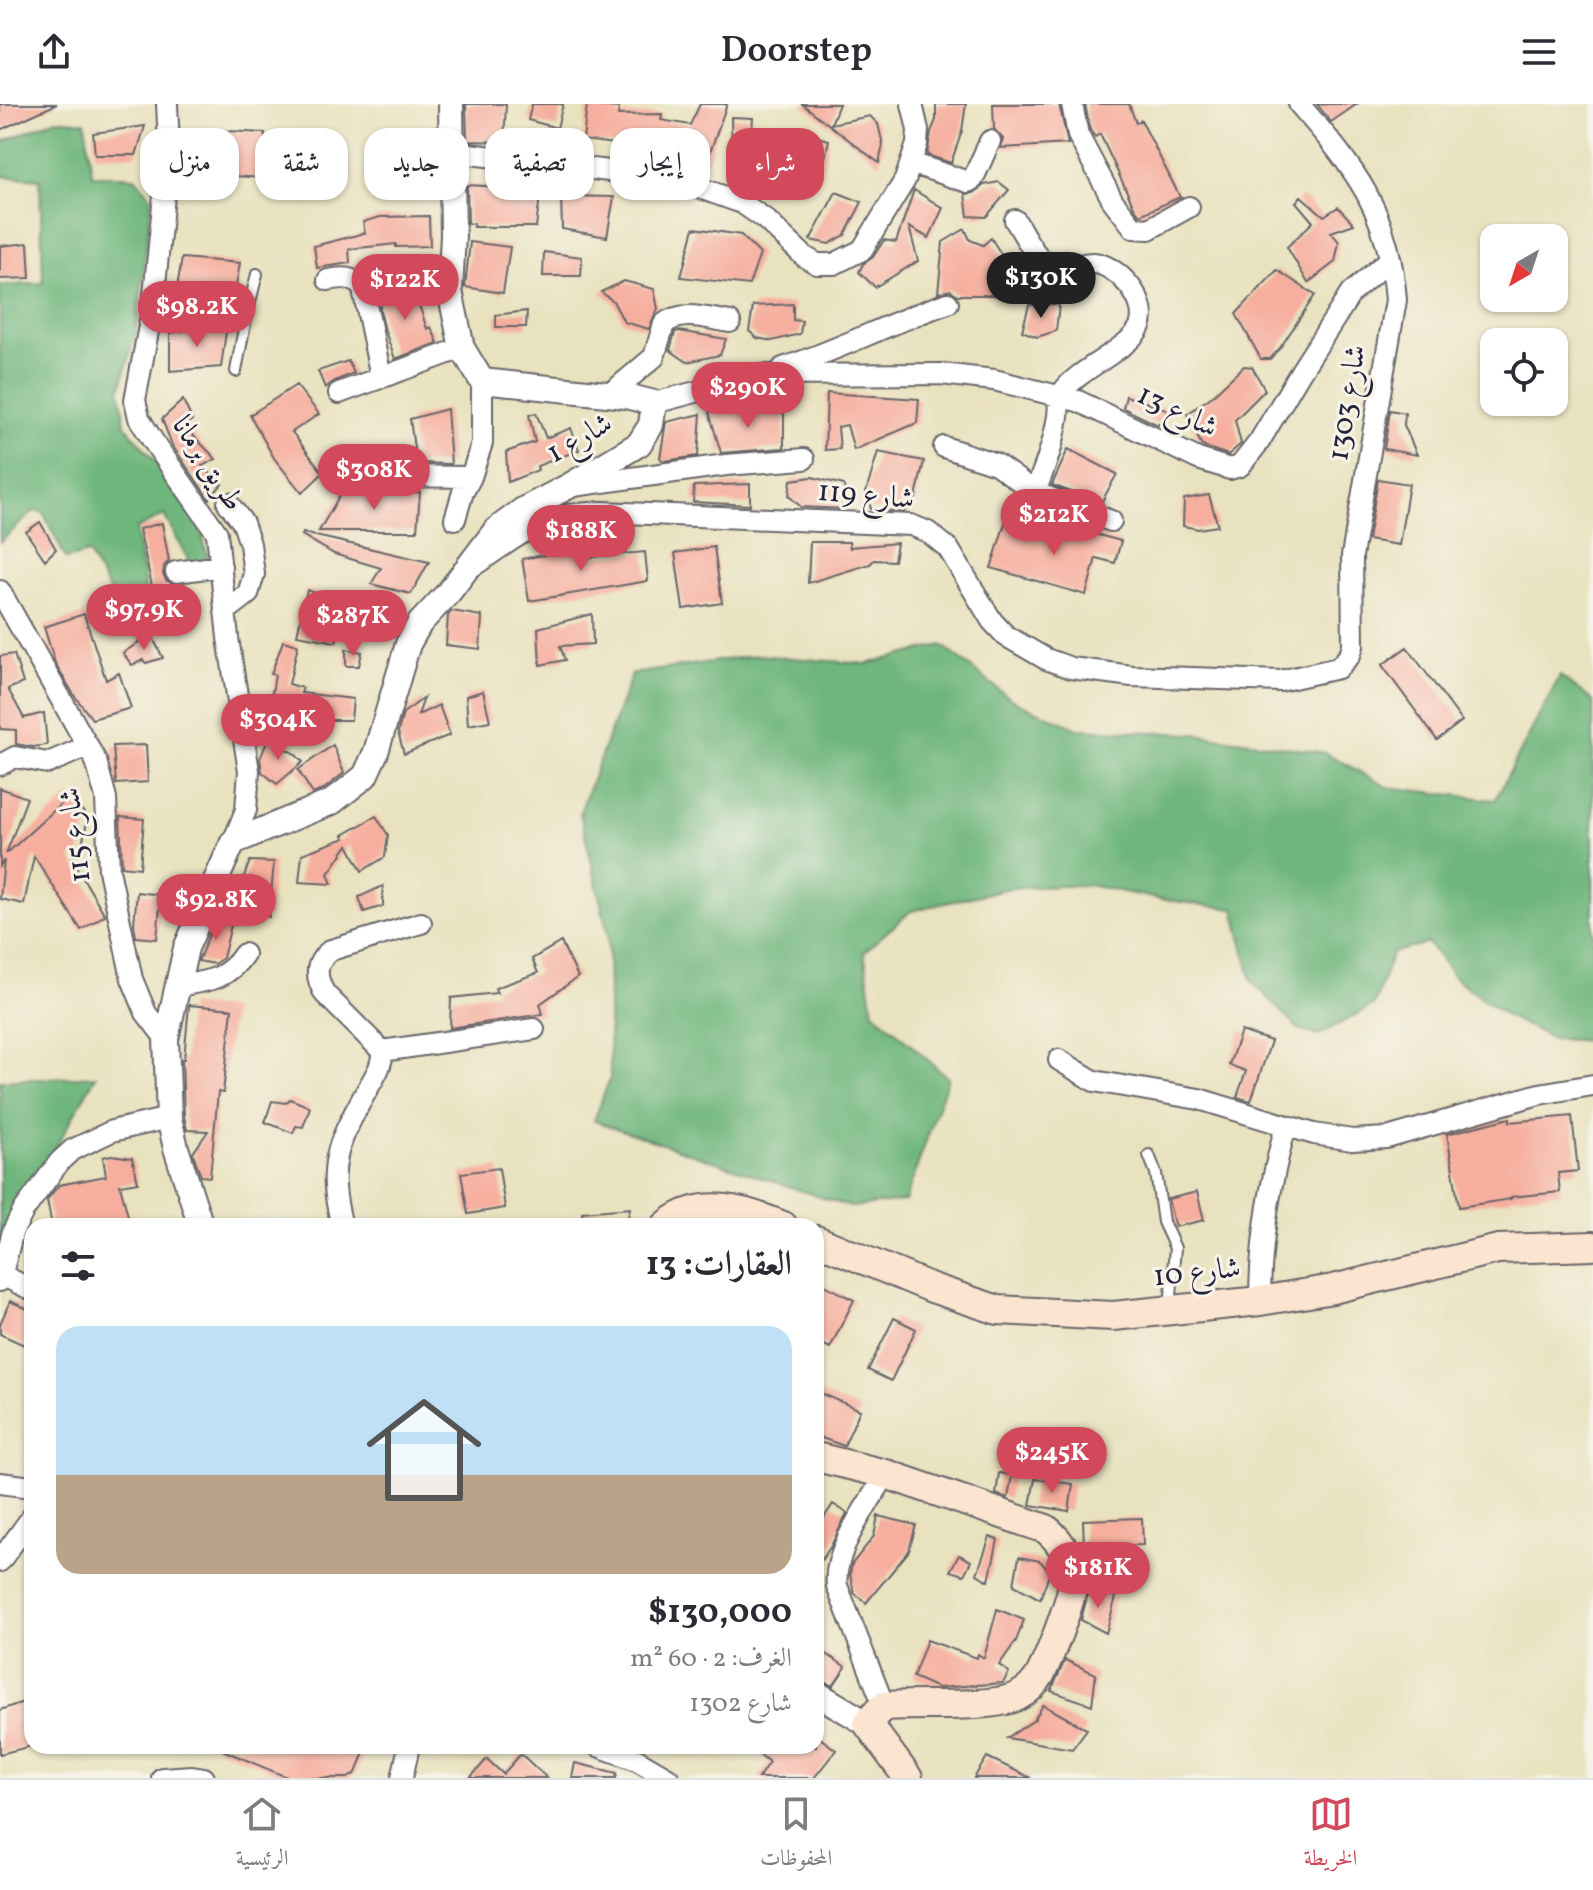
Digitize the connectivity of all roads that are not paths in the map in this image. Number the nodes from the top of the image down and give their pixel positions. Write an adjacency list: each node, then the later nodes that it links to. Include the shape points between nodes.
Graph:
1 (167, 104): 17 (street, طريق برمانا, via 169,145)
2 (451, 104): 6 (street)
3 (912, 104): 9 (street, via 918,130)
4 (1072, 104): 11 (street, via 1078,135 1113,201 1134,228 1149,229)
5 (1299, 104): 13 (street, via 1372,200)
6 (452, 128)
7 (990, 141): 9 (street, via 968,182)
8 (469, 154): 9 (street, via 675,179 742,203 817,264 834,264 862,250)
9 (911, 163)
10 (453, 200): 20 (street, via 450,291)
11 (1189, 207)
12 (1015, 220): 26 (street, via 1050,267 1106,266 1141,304 1140,327)
13 (1390, 259): 26 (street, شارع 13, via 1336,314 1240,466 1216,466); 38 (street, شارع 1303, via 1396,300)
14 (257, 274): 18 (lane)
15 (328, 280): 23 (street, via 349,278 363,289)
16 (948, 303): 22 (street)
17 (153, 305): 18 (lane); 39 (street, طريق برمانا, via 137,379 139,418 217,533)
18 (246, 318): 21 (lane)
19 (730, 322): 27 (street, via 694,316 668,320 654,357)
20 (462, 348): 23 (street); 24 (street)
21 (236, 371)
22 (760, 375): 26 (street, شارع 13, via 941,374); 28 (street, شارع 13)
23 (381, 377): 25 (street)
24 (482, 381): 27 (street, شارع 1); 32 (street, via 482,443)
25 (339, 393)
26 (1060, 394): 34 (street, via 1054,443)
27 (609, 395): 28 (street, شارع 1)
28 (654, 403): 33 (street, شارع 1, via 651,425 639,444)
29 (944, 447): 34 (street, via 996,464)
30 (804, 459): 33 (street)
31 (391, 476): 32 (street)
32 (471, 477): 36 (street)
33 (569, 486): 41 (street, شارع 1, via 496,530)
34 (1035, 492): 37 (street)
35 (228, 503): 43 (street, via 243,523 254,574 248,594)
36 (455, 519)
37 (1111, 521)
38 (1352, 556): 41 (street, شارع 119, via 1350,655 1338,668 1280,681 1132,676 1046,659 1006,636 948,548 911,525 602,512 541,524)
39 (221, 566): 40 (street); 43 (street, طريق برمانا)
40 (176, 572)
41 (464, 572): 46 (street, شارع 1, via 408,644 365,776 332,802)
42 (0, 591): 44 (street, شارع 115)
43 (226, 611): 46 (street, طريق برمانا, via 249,771 246,810)
44 (88, 746): 45 (street, via 48,763 15,757); 51 (street, شارع 115, via 103,780 107,861 132,979 146,1013)
45 (0, 765)
46 (233, 842): 49 (street, طريق برمانا, via 186,948)
47 (421, 923): 52 (street, via 331,950 318,968 325,994)
48 (244, 954): 49 (street, via 223,976)
49 (177, 986): 51 (street, طريق برمانا)
50 (534, 1029): 52 (street)
51 (166, 1039): 55 (street, طريق برمانا)
52 (382, 1051): 59 (street, via 380,1066 339,1143 334,1185)
53 (1059, 1060): 56 (street, via 1094,1081 1199,1099)
54 (1593, 1085): 56 (street, via 1539,1094 1387,1138 1352,1140)
55 (169, 1118): 58 (street, طريق برمانا); 64 (street, via 112,1131 60,1161 13,1231)
56 (1286, 1126): 66 (street, via 1273,1172)
57 (1149, 1155): 67 (lane, via 1163,1222 1175,1248)
58 (198, 1218)
59 (340, 1218)
60 (679, 1218): 61 (main road, via 696,1208 729,1209)
61 (758, 1218)
62 (824, 1243): 67 (main road, شارع 10, via 998,1310 1113,1316)
63 (1593, 1246): 66 (main road, شارع 10, via 1498,1249)
64 (1, 1278): 65 (street)
65 (24, 1287)
66 (1260, 1301): 67 (main road, شارع 10)
67 (1169, 1310)
68 (824, 1459): 69 (main road)
69 (886, 1474): 75 (street, via 835,1570); 75 (main road, via 1046,1529 1065,1551 1073,1582 1030,1689 992,1703)
70 (0, 1483): 71 (street)
71 (24, 1486)
72 (24, 1528): 73 (street)
73 (0, 1561)
74 (824, 1696): 75 (street)
75 (876, 1715): 82 (main road)
76 (407, 1754): 80 (street)
77 (620, 1754): 81 (street)
78 (162, 1778): 79 (street)
79 (204, 1778)
80 (402, 1778)
81 (668, 1778)
82 (908, 1778)

